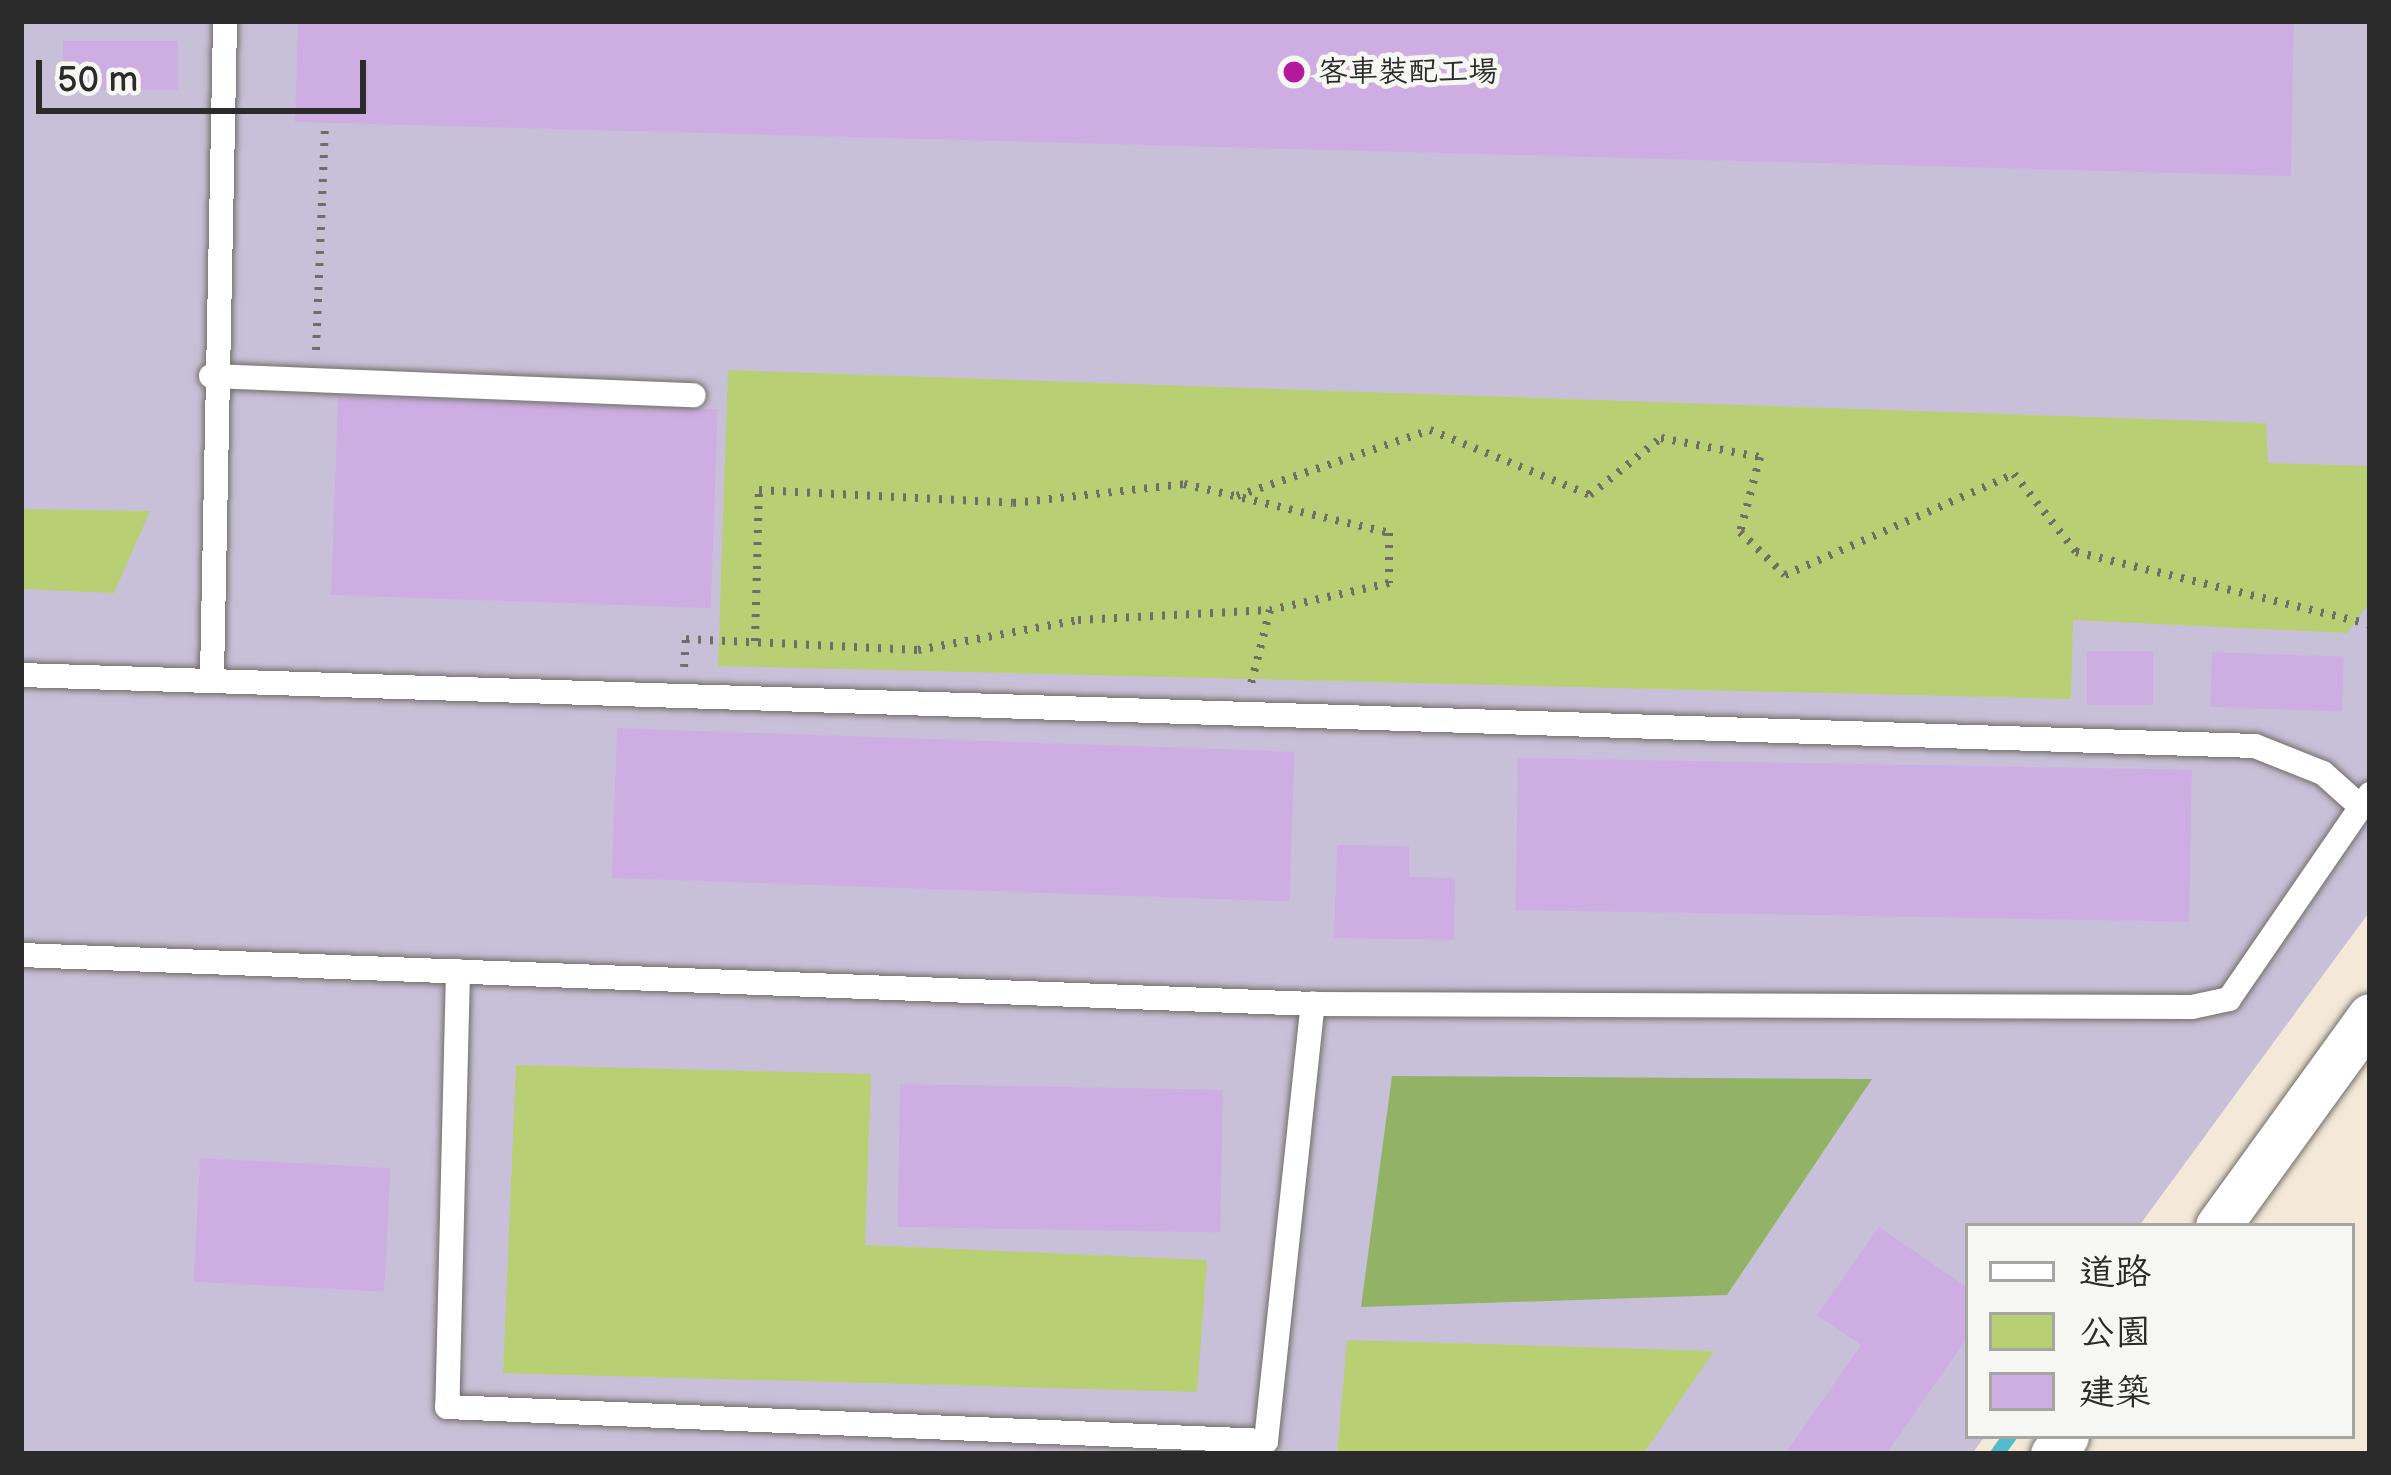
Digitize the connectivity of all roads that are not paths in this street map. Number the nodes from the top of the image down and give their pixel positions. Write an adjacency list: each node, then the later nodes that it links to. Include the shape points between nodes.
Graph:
1 (225, 21): 2 (lane)
2 (211, 376): 3 (lane); 5 (lane)
3 (694, 395)
4 (21, 675): 5 (lane)
5 (212, 677): 6 (lane, via 2254,746 2324,773)
6 (2366, 801): 9 (lane, via 2229,999 2192,1006)
7 (21, 955): 8 (lane)
8 (458, 971): 9 (lane); 9 (lane, via 447,1407 1266,1441)
9 (1313, 1004)
10 (2370, 1016): 11 (street)
11 (2220, 1223)

